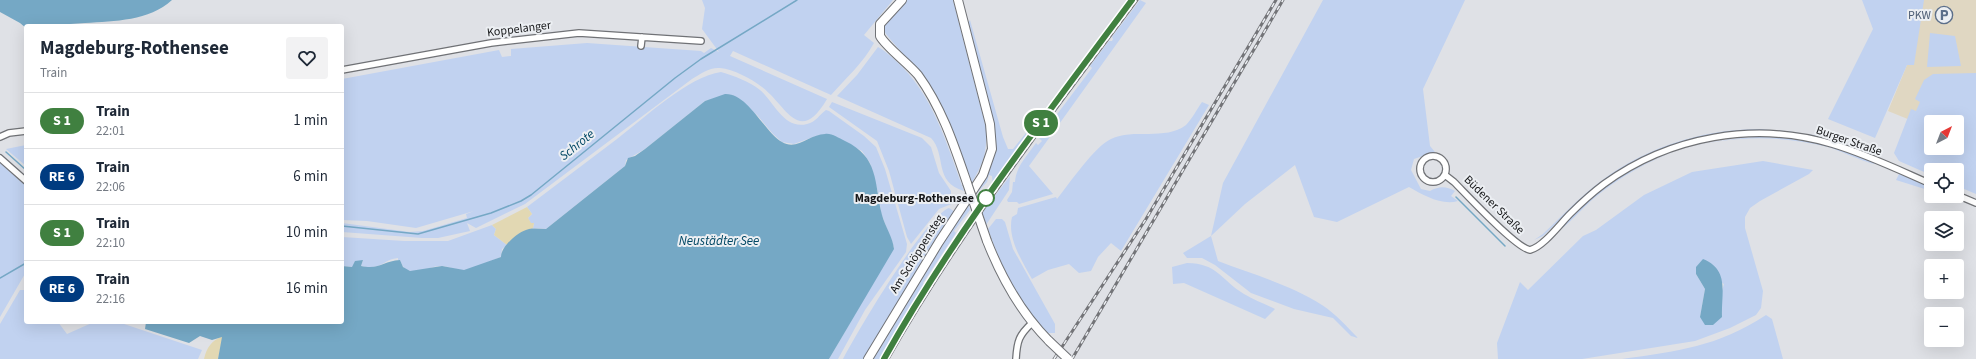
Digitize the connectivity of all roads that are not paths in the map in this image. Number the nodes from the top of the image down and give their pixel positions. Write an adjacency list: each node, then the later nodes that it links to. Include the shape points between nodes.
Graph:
1 (902, 0): 16 (street, bridge, via 880,24 880,36 913,69 933,98 945,122 987,241 1005,282)
2 (958, 0): 17 (street, Am Schöppensteg, via 990,124 990,158 978,183)
3 (642, 38): 4 (street, Koppelanger); 5 (street); 6 (street, Koppelanger, via 579,33 515,40)
4 (702, 41)
5 (641, 46)
6 (344, 70)
7 (24, 131): 8 (street)
8 (0, 137)
9 (0, 158): 11 (street)
10 (1445, 175): 10 (street, Büdener Straße, via 1445,164 1439,158 1429,158 1422,163 1421,171 1426,180 1436,182); 15 (street, Büdener Straße, via 1512,238)
11 (24, 179)
12 (1924, 181): 15 (street, Burger Straße, via 1858,153 1810,138 1763,133 1717,137 1671,149 1627,169 1591,194 1539,246)
13 (1964, 198): 14 (street)
14 (1976, 203)
15 (1529, 250)
16 (1032, 323): 18 (street, via 1019,338); 19 (street, bridge)
17 (868, 359)
18 (1016, 359)
19 (1068, 359)

